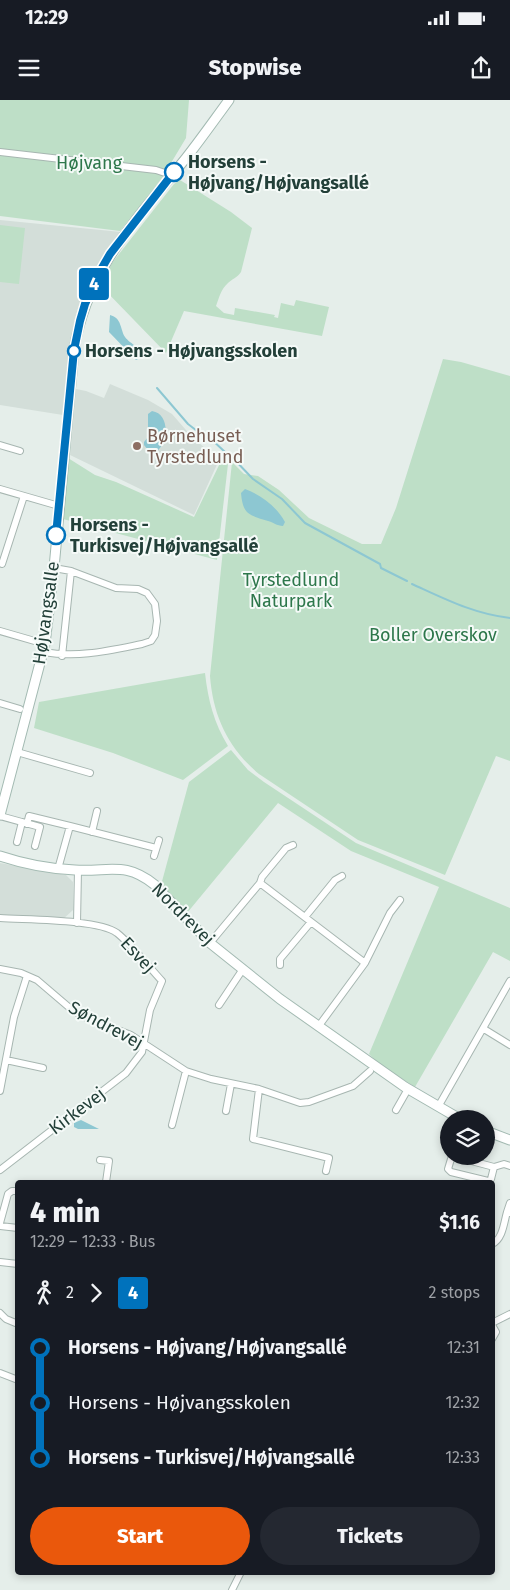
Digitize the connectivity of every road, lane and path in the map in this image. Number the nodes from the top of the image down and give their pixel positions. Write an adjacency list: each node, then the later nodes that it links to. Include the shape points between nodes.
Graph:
1 (229, 100): 3 (street, Højvangsalle)
2 (0, 152): 3 (street, via 156,170)
3 (171, 175): 8 (street, Højvangsalle, via 110,254 85,304 74,350)
4 (0, 444): 5 (street)
5 (20, 451)
6 (0, 489): 7 (street)
7 (24, 496): 8 (street); 9 (street)
8 (59, 506): 10 (street, Højvangsalle)
9 (2, 564)
10 (54, 568): 11 (street); 13 (street, Højvangsalle)
11 (71, 571): 14 (street); 14 (street, via 116,588 138,589 147,593 155,604 156,629 151,640 142,644 79,656)
12 (0, 631): 13 (street)
13 (44, 648): 14 (street); 17 (street, Højvangsalle)
14 (62, 656)
15 (0, 703): 16 (street)
16 (20, 709)
17 (17, 752): 18 (street); 20 (street, Højvangsalle)
18 (90, 773)
19 (98, 811): 23 (street)
20 (0, 816): 21 (street, Højvangsalle)
21 (25, 823): 22 (street, via 29,816); 25 (street); 27 (street, via 40,828)
22 (70, 826): 23 (street); 31 (street)
23 (92, 832): 28 (street)
24 (158, 840): 28 (street, Nordrevej)
25 (17, 842)
26 (293, 845): 34 (street, via 286,848)
27 (35, 846)
28 (156, 848): 30 (street, Nordrevej)
29 (0, 856): 31 (street, Nordrevej)
30 (154, 856)
31 (58, 869): 32 (street, Nordrevej)
32 (78, 870): 39 (street); 40 (street, Nordrevej, via 120,869 147,878)
33 (342, 876): 36 (street, via 334,880)
34 (260, 883): 36 (street); 40 (street)
35 (400, 900): 41 (street)
36 (305, 917): 38 (street)
37 (0, 918): 39 (street, Esvej)
38 (311, 922): 41 (street); 42 (street, via 280,960)
39 (77, 923): 50 (street, Esvej, via 104,927 117,933 162,981 150,1010)
40 (210, 943): 44 (street, Nordrevej)
41 (365, 963): 48 (street)
42 (280, 965)
43 (0, 969): 45 (street, Søndrevej)
44 (242, 970): 47 (street); 48 (street, Nordrevej)
45 (27, 976): 50 (street, Søndrevej, via 37,980 82,1016); 52 (street, via 14,1017)
46 (510, 981): 49 (street)
47 (219, 1006)
48 (318, 1027): 58 (street, Nordrevej)
49 (484, 1029): 51 (street); 60 (street)
50 (144, 1044): 54 (street, Søndrevej); 70 (street, Kirkevej, via 126,1073)
51 (510, 1045)
52 (6, 1060): 53 (street); 59 (street)
53 (43, 1068)
54 (186, 1071): 56 (street, Søndrevej); 64 (street)
55 (370, 1071): 57 (street, Søndrevej, via 353,1086 309,1102 300,1103)
56 (231, 1084): 57 (street, Søndrevej); 63 (street)
57 (259, 1089): 71 (street, via 253,1139 329,1158)
58 (408, 1089): 60 (street, Nordrevej); 61 (street)
59 (0, 1091)
60 (438, 1107): 62 (street, Nordrevej)
61 (396, 1110)
62 (444, 1110)
63 (226, 1112)
64 (172, 1125)
65 (495, 1134): 66 (street)
66 (510, 1140)
67 (100, 1160): 72 (street, via 109,1161)
68 (510, 1166): 69 (street)
69 (494, 1167): 73 (street, via 456,1157 451,1159 448,1169 451,1172); 74 (street)
70 (0, 1170)
71 (326, 1171)
72 (106, 1180)
73 (484, 1180)
74 (490, 1180)
75 (15, 1191): 78 (street, via 8,1194)
76 (510, 1202): 77 (street)
77 (509, 1212): 80 (street)
78 (0, 1225): 79 (street)
79 (15, 1228)
80 (495, 1243)
81 (0, 1262): 82 (street)
82 (15, 1264)
83 (0, 1313): 86 (street)
84 (510, 1314): 85 (street)
85 (495, 1322)
86 (15, 1323)
87 (0, 1373): 88 (street)
88 (15, 1379)
89 (240, 1575): 90 (street)
90 (232, 1590)

